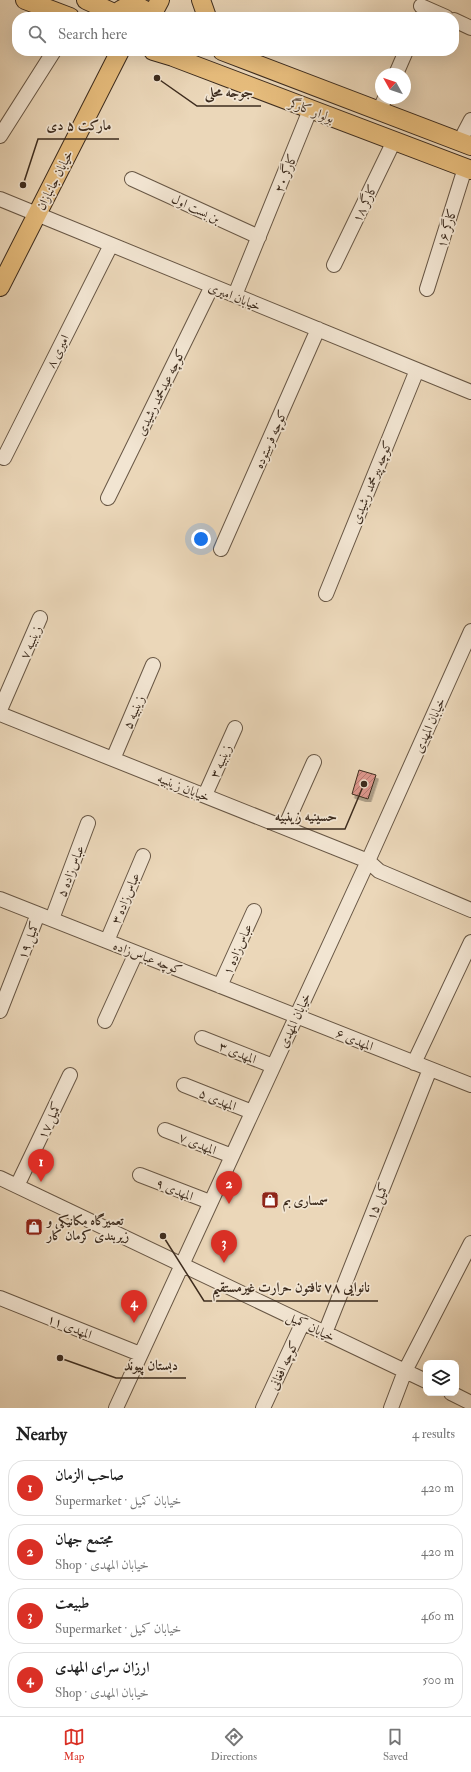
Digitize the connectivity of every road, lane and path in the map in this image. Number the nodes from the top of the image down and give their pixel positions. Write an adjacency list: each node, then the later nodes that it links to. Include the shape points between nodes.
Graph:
1 (25, 0): 7 (main road)
2 (67, 0): 7 (main road, via 64,8)
3 (86, 0): 8 (main road)
4 (160, 0): 11 (main road)
5 (201, 0): 12 (main road)
6 (421, 8): 13 (street)
7 (51, 10): 9 (main road)
8 (121, 10): 10 (main road, via 139,7)
9 (56, 12)
10 (147, 12)
11 (154, 12)
12 (205, 12)
13 (432, 12)
14 (459, 22): 15 (street)
15 (471, 28)
16 (51, 56): 26 (street)
17 (117, 56): 32 (main road, خیابان جانبازان)
18 (170, 56): 24 (main road, بولوار کارگر)
19 (238, 56): 22 (main road, بولوار کارگر)
20 (404, 56): 21 (street)
21 (399, 68)
22 (375, 102)
23 (382, 104): 28 (main road, بولوار کارگر)
24 (310, 110): 27 (main road, بولوار کارگر); 33 (street, کارگر ۲۰)
25 (471, 120): 28 (street)
26 (0, 136)
27 (394, 141): 29 (main road, بولوار کارگر); 35 (street, کارگر ۱۸)
28 (465, 144)
29 (468, 169): 38 (street, کارگر ۱۶)
30 (132, 179): 33 (street, بن بست اول)
31 (0, 199): 32 (street, خیابان امیری)
32 (37, 215): 34 (street, خیابان امیری); 37 (main road, خیابان جانبازان)
33 (259, 237): 39 (street, کارگر ۲۰)
34 (111, 245): 36 (street, خیابان امیری); 43 (street, امیری ۸)
35 (334, 265)
36 (212, 286): 39 (street, خیابان امیری); 44 (street, کوچه عیدمحمد رشیدی)
37 (0, 287)
38 (427, 289)
39 (235, 296): 40 (street, خیابان امیری)
40 (318, 329): 41 (street, خیابان امیری); 45 (street, کوچه فرستوده)
41 (417, 370): 42 (street, خیابان امیری); 46 (street, کوچه پیرمحمد رشیدی)
42 (471, 392)
43 (4, 458)
44 (108, 498)
45 (221, 549)
46 (326, 594)
47 (40, 618): 50 (street, زینبیه ۷)
48 (471, 632): 59 (street, خیابان المهدی)
49 (153, 665): 53 (street, زینبیه ۵)
50 (0, 710)
51 (0, 714): 53 (street, خیابان زینبیه)
52 (235, 728): 55 (street, زینبیه ۳)
53 (113, 759): 55 (street, خیابان زینبیه)
54 (314, 762): 57 (street)
55 (205, 795): 57 (street, خیابان زینبیه)
56 (88, 824): 64 (street, عباس‌زاده ۵)
57 (285, 827): 59 (street, خیابان زینبیه)
58 (143, 856): 65 (street, عباس‌زاده ۳)
59 (368, 860): 61 (street, خیابان زینبیه, via 379,871); 70 (street, خیابان المهدی)
60 (0, 899): 63 (street, کوچه عباس‌زاده)
61 (471, 910)
62 (254, 912): 68 (street, عباس‌زاده ۱)
63 (38, 914): 64 (street, کوچه عباس‌زاده); 69 (street, کمیل ۱۹)
64 (52, 919): 65 (street, کوچه عباس‌زاده)
65 (106, 941): 67 (street, کوچه عباس‌زاده)
66 (471, 942): 73 (street)
67 (136, 953): 68 (street, کوچه عباس‌زاده); 71 (street)
68 (220, 986): 70 (street, کوچه عباس‌زاده)
69 (0, 1011)
70 (297, 1015): 73 (street, المهدی ۶); 74 (street, خیابان المهدی)
71 (105, 1021)
72 (202, 1038): 74 (street, المهدی ۳)
73 (414, 1063): 75 (street, المهدی ۶)
74 (273, 1066): 79 (street, خیابان المهدی)
75 (430, 1069): 78 (street, المهدی ۶); 90 (street, کمیل ۱۵)
76 (70, 1076): 84 (street, کمیل ۱۷)
77 (184, 1085): 79 (street, المهدی ۵)
78 (471, 1085)
79 (252, 1112): 81 (street, خیابان المهدی)
80 (165, 1130): 81 (street, المهدی ۷)
81 (232, 1156): 85 (street, خیابان المهدی)
82 (140, 1175): 85 (street, المهدی ۹)
83 (0, 1178): 84 (street, خیابان کمیل)
84 (17, 1186): 87 (street, خیابان کمیل)
85 (210, 1202): 87 (street, خیابان المهدی)
86 (471, 1243): 92 (street)
87 (182, 1264): 89 (street, خیابان کمیل); 91 (street, خیابان المهدی)
88 (0, 1298): 91 (street, المهدی ۱۱)
89 (303, 1322): 90 (street, خیابان کمیل); 97 (street, کوچه افغانی)
90 (325, 1333): 92 (street, خیابان کمیل)
91 (140, 1354): 96 (street, خیابان المهدی)
92 (405, 1371): 93 (street, خیابان کمیل); 98 (street)
93 (423, 1380)
94 (457, 1396): 95 (street)
95 (471, 1403)
96 (116, 1408)
97 (263, 1408)
98 (391, 1408)

